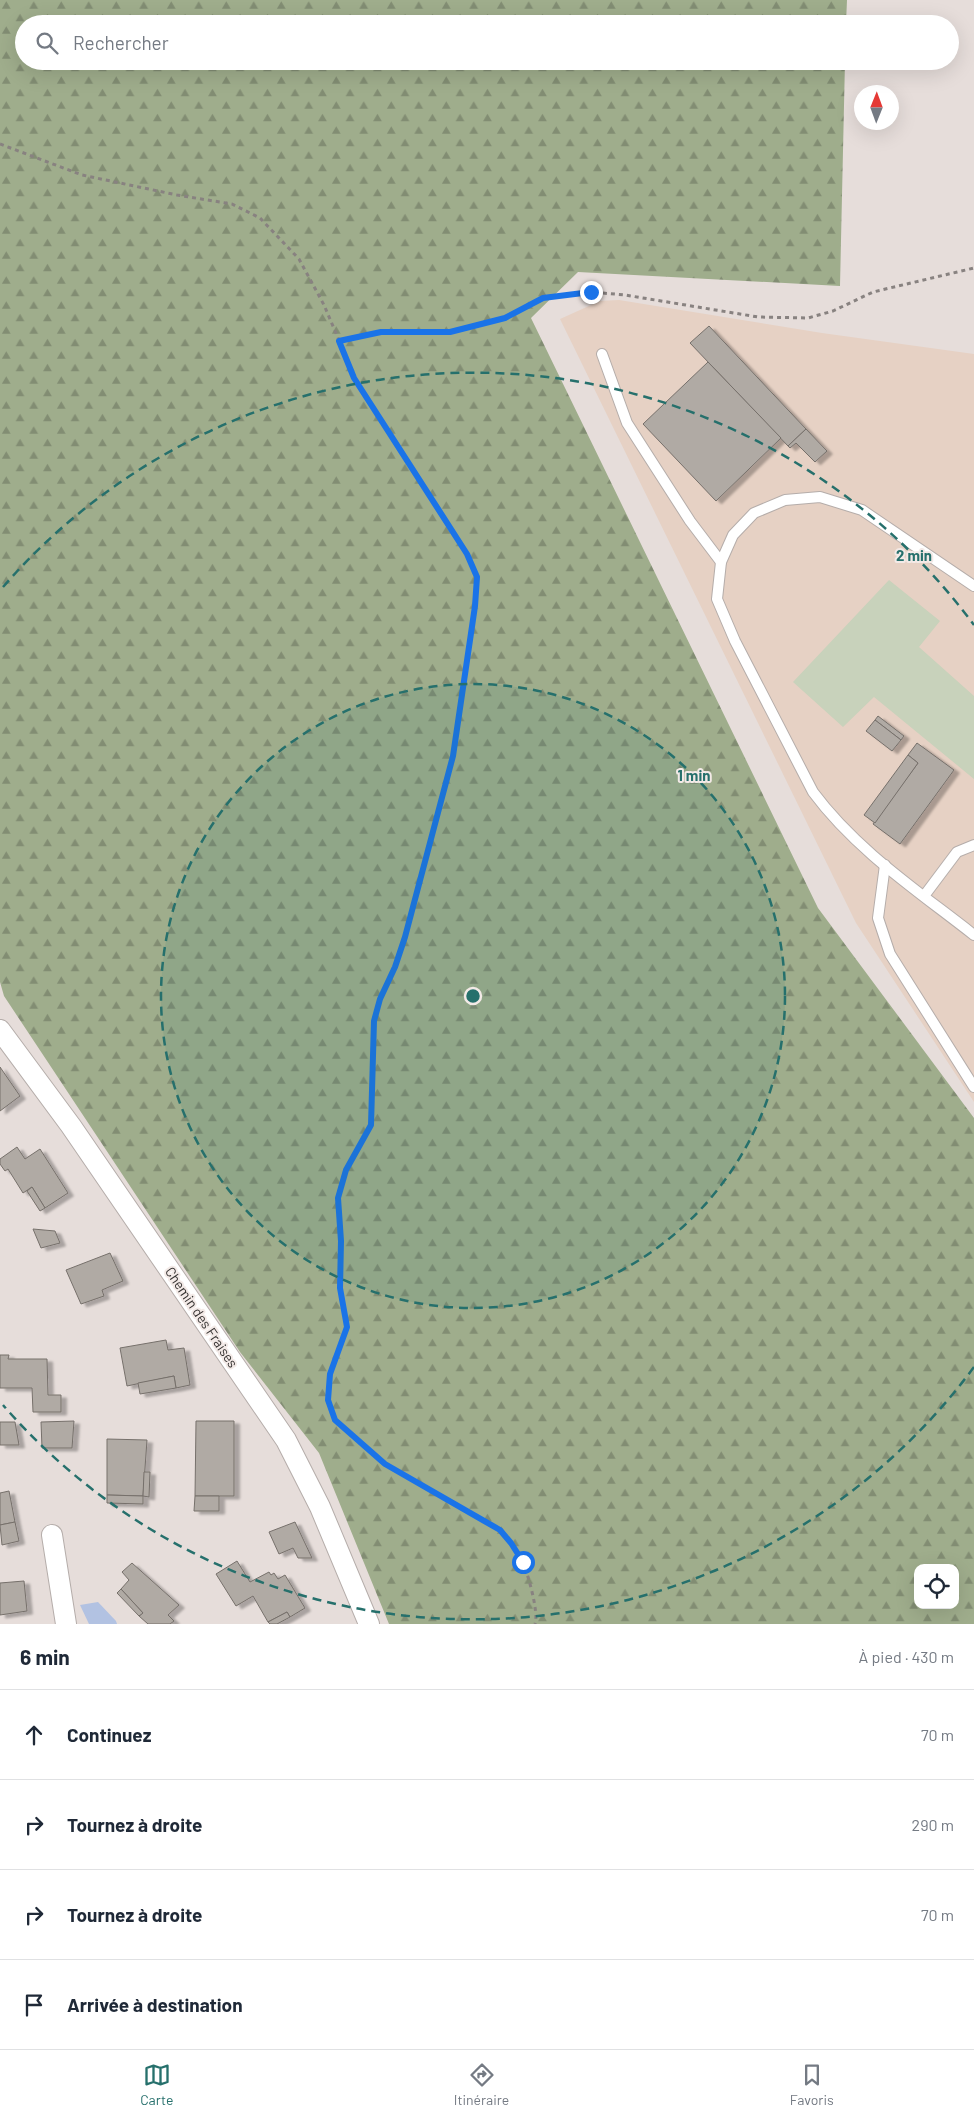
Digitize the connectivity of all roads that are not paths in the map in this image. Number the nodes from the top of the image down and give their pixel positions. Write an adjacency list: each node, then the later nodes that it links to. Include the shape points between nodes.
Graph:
1 (602, 354): 2 (lane, via 627,423 690,521)
2 (721, 562): 3 (lane, via 733,535 754,513 786,500 820,497 862,510); 5 (lane, via 717,599 735,641 813,792 856,842)
3 (974, 586)
4 (974, 845): 6 (lane, via 957,852)
5 (884, 865): 6 (lane); 9 (lane, via 878,918 890,954)
6 (924, 896): 7 (lane)
7 (974, 935)
8 (0, 1030): 12 (street, Chemin des Fraises, via 71,1126 286,1440 320,1507)
9 (974, 1087)
10 (52, 1535): 11 (street)
11 (66, 1624)
12 (370, 1624)

